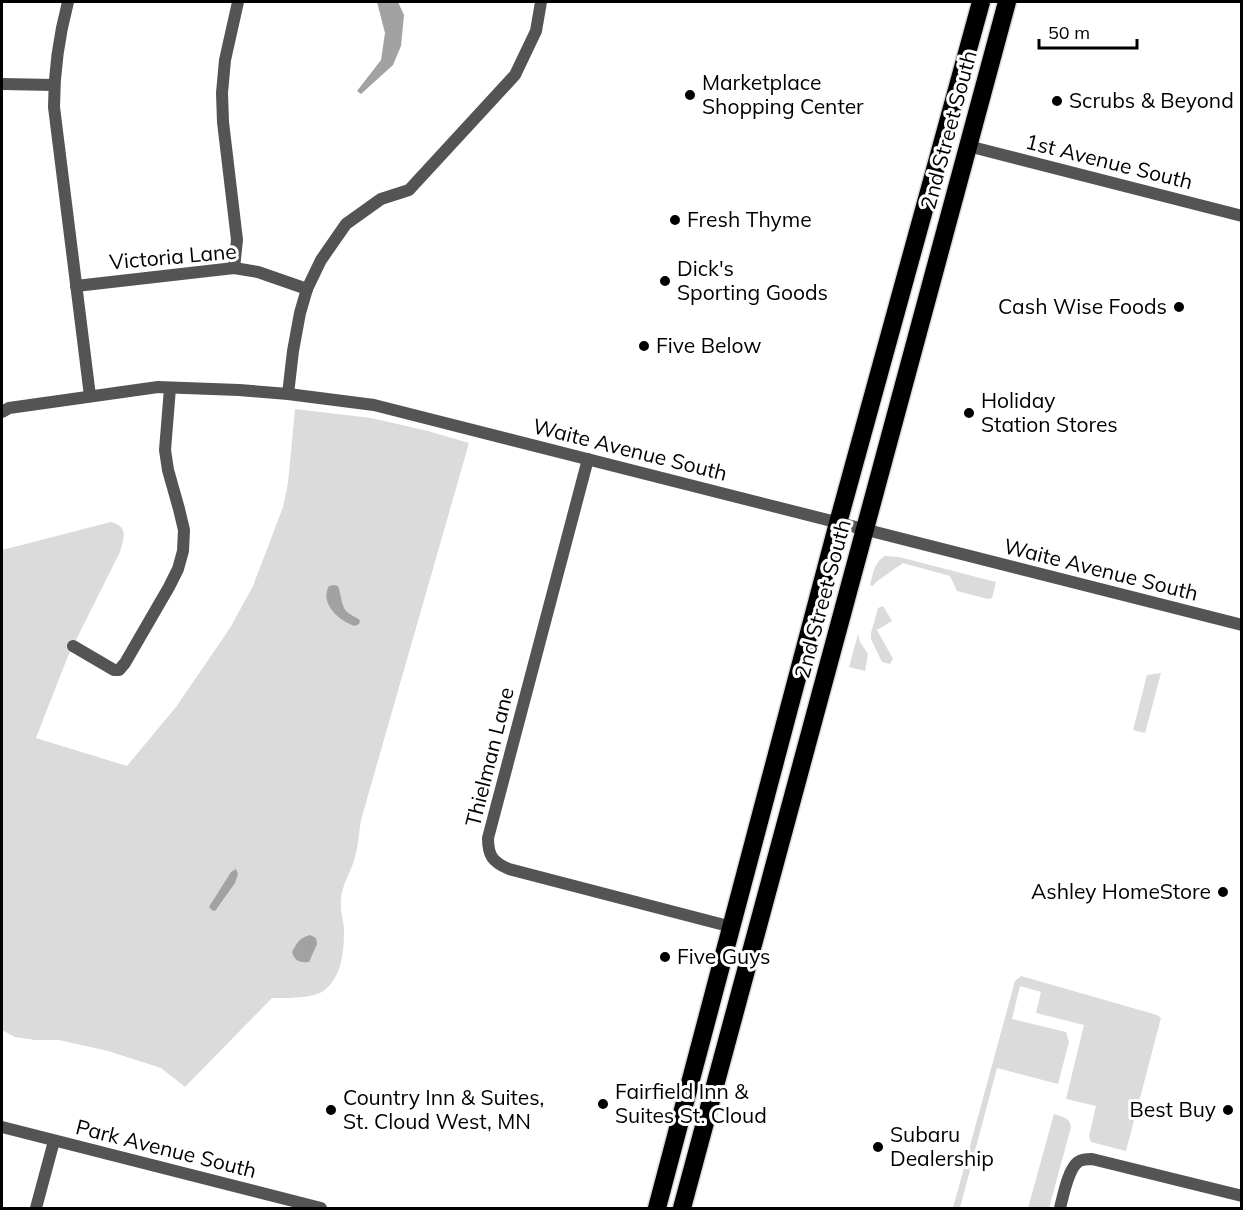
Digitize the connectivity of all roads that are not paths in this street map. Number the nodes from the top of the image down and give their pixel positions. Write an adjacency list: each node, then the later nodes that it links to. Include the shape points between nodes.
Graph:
1 (68, 2): 7 (street)
2 (238, 2): 10 (street, via 222,93 237,240)
3 (541, 2): 12 (street, via 536,31 516,75 409,190 381,199 346,224)
4 (981, 2): 18 (highway, 2nd Street South)
5 (1007, 2): 8 (highway, 2nd Street South)
6 (2, 84): 7 (street)
7 (54, 85): 11 (street)
8 (968, 146): 9 (street, 1st Avenue South); 19 (highway, 2nd Street South)
9 (1242, 216)
10 (234, 268): 11 (street, Victoria Lane); 12 (street, Victoria Lane)
11 (76, 286): 15 (street)
12 (307, 289): 14 (street)
13 (170, 388): 14 (street, Waite Avenue South); 15 (street, Waite Avenue South); 21 (street, via 165,450 184,531 178,569 120,670)
14 (288, 394): 17 (street, Waite Avenue South, via 374,405)
15 (90, 396): 16 (street, Waite Avenue South)
16 (2, 412)
17 (588, 459): 18 (street, Waite Avenue South); 22 (street, Thielman Lane, via 488,849 499,865 509,869)
18 (838, 523): 19 (street, Waite Avenue South); 22 (highway, 2nd Street South)
19 (865, 530): 20 (street, Waite Avenue South); 29 (highway, 2nd Street South)
20 (1242, 625)
21 (73, 646)
22 (732, 927): 28 (highway, 2nd Street South)
23 (2, 1127): 24 (street, Park Avenue South)
24 (54, 1141): 26 (street); 27 (street, Park Avenue South)
25 (1242, 1196): 30 (street, via 1092,1159 1074,1166)
26 (36, 1209)
27 (321, 1209)
28 (657, 1209)
29 (682, 1209)
30 (1060, 1209)

